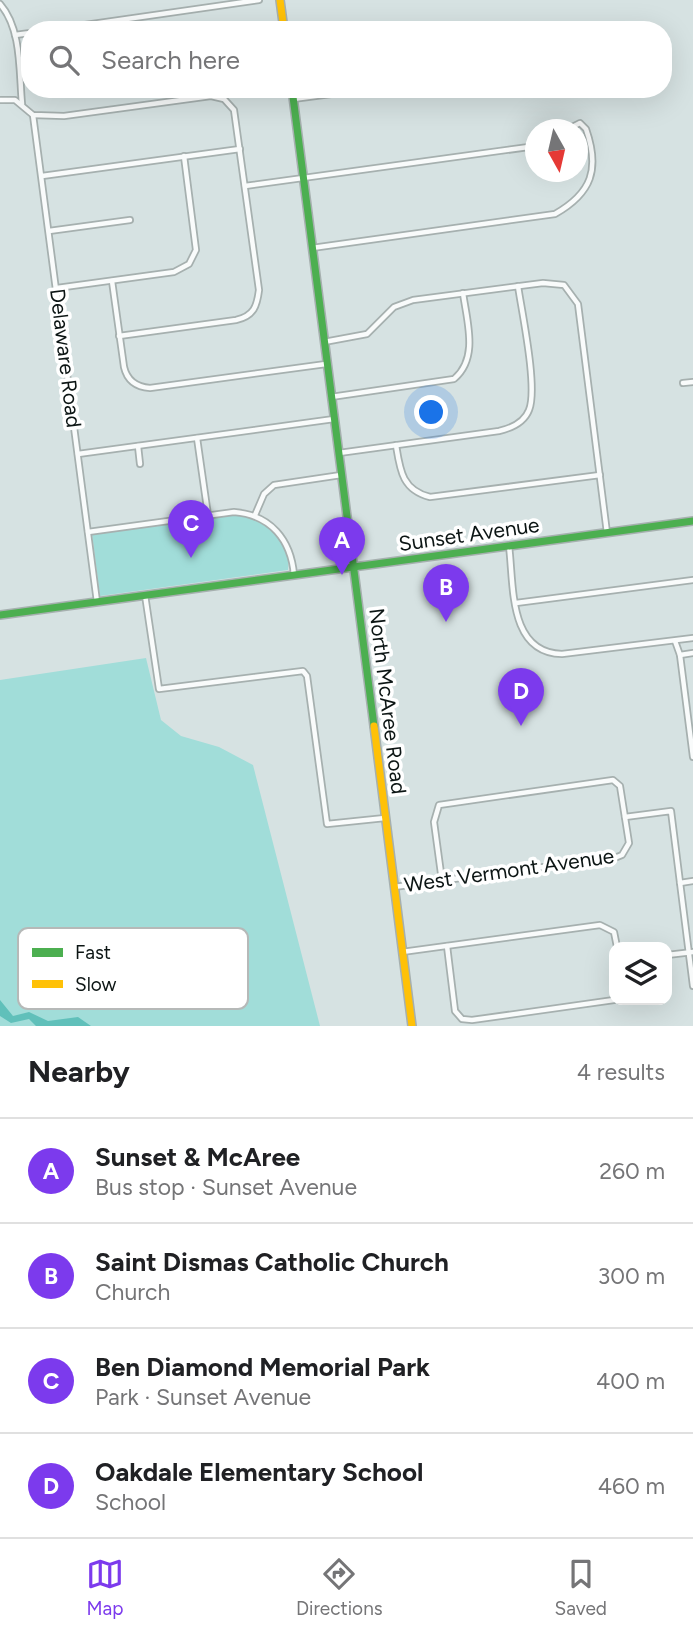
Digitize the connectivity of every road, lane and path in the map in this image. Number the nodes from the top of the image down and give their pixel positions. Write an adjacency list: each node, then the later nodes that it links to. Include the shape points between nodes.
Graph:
1 (259, 0): 4 (street)
2 (280, 0): 5 (street)
3 (0, 5): 7 (street)
4 (113, 21)
5 (283, 21)
6 (21, 34): 7 (street)
7 (15, 35): 8 (street)
8 (21, 94)
9 (21, 98): 15 (street)
10 (196, 98): 16 (street, via 64,116)
11 (219, 98): 19 (street, via 233,110)
12 (301, 98): 13 (street)
13 (293, 99): 22 (street, North McAree Road)
14 (0, 100): 15 (street)
15 (22, 104): 16 (street)
16 (33, 115): 21 (street, Delaware Road)
17 (588, 134): 26 (street, via 589,186 565,208 542,217)
18 (525, 148): 22 (street)
19 (240, 149): 20 (street); 23 (street)
20 (184, 156): 21 (street); 27 (street, via 196,250 189,264 174,272)
21 (42, 176): 25 (street, Delaware Road)
22 (304, 178): 23 (street); 26 (street, North McAree Road)
23 (245, 186): 31 (street, via 259,290 256,308 236,320)
24 (130, 220): 25 (street)
25 (50, 231): 29 (street, Delaware Road)
26 (312, 248): 32 (street, North McAree Road)
27 (111, 281): 29 (street); 31 (street)
28 (518, 286): 30 (street); 39 (street, via 533,397 530,409 510,429); 45 (street, via 559,283 578,304)
29 (57, 288): 42 (street, Delaware Road)
30 (463, 293): 32 (street, via 404,302 367,334); 36 (street, via 470,354 462,372 444,383)
31 (119, 336): 33 (street, via 125,373 138,386 150,388)
32 (324, 342): 33 (street, North McAree Road)
33 (326, 364): 36 (street, North McAree Road)
34 (693, 382): 35 (street)
35 (683, 383)
36 (331, 397): 37 (street, North McAree Road)
37 (334, 419): 38 (street); 41 (street, North McAree Road)
38 (197, 438): 40 (street); 46 (street)
39 (396, 445): 41 (street); 45 (street, via 400,475 416,492 430,497)
40 (138, 446): 42 (street); 43 (street)
41 (339, 453): 44 (street, North McAree Road)
42 (78, 454): 49 (street, Delaware Road)
43 (140, 464)
44 (341, 475): 47 (street, via 274,485); 52 (street, North McAree Road)
45 (600, 475): 50 (street)
46 (208, 515): 47 (street); 49 (street)
47 (254, 515): 53 (street, via 285,540)
48 (693, 521): 50 (street, Sunset Avenue)
49 (88, 532): 56 (street, Delaware Road)
50 (607, 533): 51 (street, Sunset Avenue)
51 (509, 546): 52 (street, Sunset Avenue); 57 (street)
52 (354, 567): 53 (street, Sunset Avenue); 66 (street, North McAree Road)
53 (294, 575): 55 (street, Sunset Avenue)
54 (693, 580): 57 (street)
55 (145, 596): 56 (street, Sunset Avenue); 66 (street, via 156,683 161,690 303,671 324,821 331,826)
56 (97, 602): 58 (street, Sunset Avenue)
57 (516, 603): 60 (street, via 522,632 536,647 552,654)
58 (0, 615)
59 (693, 638): 60 (street)
60 (675, 641): 62 (street)
61 (693, 653): 62 (street)
62 (680, 655): 63 (street)
63 (690, 717): 64 (street)
64 (693, 757)
65 (625, 817): 67 (street, West Vermont Avenue, via 628,849 622,855); 67 (street, via 620,786 613,780 443,803 434,814); 69 (street, West Vermont Avenue, via 671,811)
66 (385, 818): 70 (street, North McAree Road)
67 (442, 881): 70 (street, West Vermont Avenue)
68 (693, 881): 69 (street)
69 (680, 883): 74 (street)
70 (394, 887): 73 (street, North McAree Road)
71 (616, 942): 72 (street, via 614,932 600,925)
72 (447, 946): 73 (street); 77 (street, via 455,1011 462,1019)
73 (402, 952): 78 (street, North McAree Road)
74 (691, 952): 75 (street); 76 (street)
75 (672, 954)
76 (693, 986)
77 (609, 1001)
78 (412, 1026)

